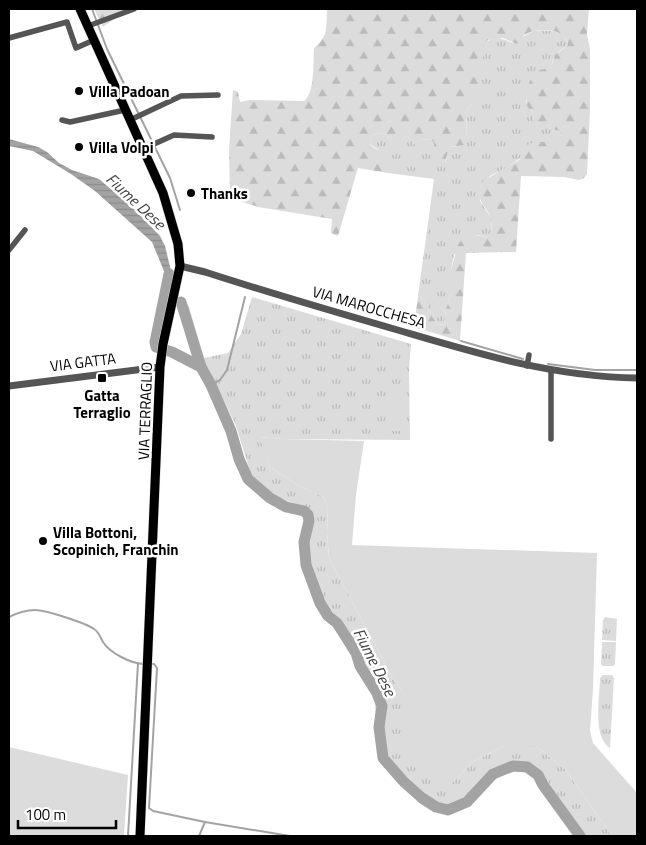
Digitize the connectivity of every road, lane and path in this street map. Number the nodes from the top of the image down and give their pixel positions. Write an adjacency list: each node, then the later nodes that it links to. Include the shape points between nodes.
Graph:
1 (80, 9): 3 (main road, VIA TERRAGLIO)
2 (134, 9): 3 (street)
3 (91, 25): 5 (main road, VIA TERRAGLIO)
4 (9, 38): 5 (street, via 67,22 76,48)
5 (91, 42): 7 (main road, VIA TERRAGLIO)
6 (218, 95): 8 (street, via 181,96)
7 (125, 110): 8 (main road, VIA TERRAGLIO); 9 (street, via 70,122)
8 (136, 117): 11 (main road, VIA TERRAGLIO)
9 (62, 120)
10 (212, 137): 11 (street, via 174,135)
11 (150, 146): 14 (main road, VIA TERRAGLIO, via 178,244)
12 (25, 230): 13 (street)
13 (9, 250)
14 (180, 266): 16 (street, VIA MAROCCHESA); 17 (main road, VIA TERRAGLIO)
15 (529, 355): 16 (street)
16 (527, 366): 18 (street, VIA MAROCCHESA)
17 (160, 367): 20 (street, VIA GATTA); 22 (main road, VIA TERRAGLIO)
18 (551, 371): 19 (street, VIA MAROCCHESA); 21 (street)
19 (637, 378)
20 (9, 386)
21 (552, 438)
22 (140, 836)

